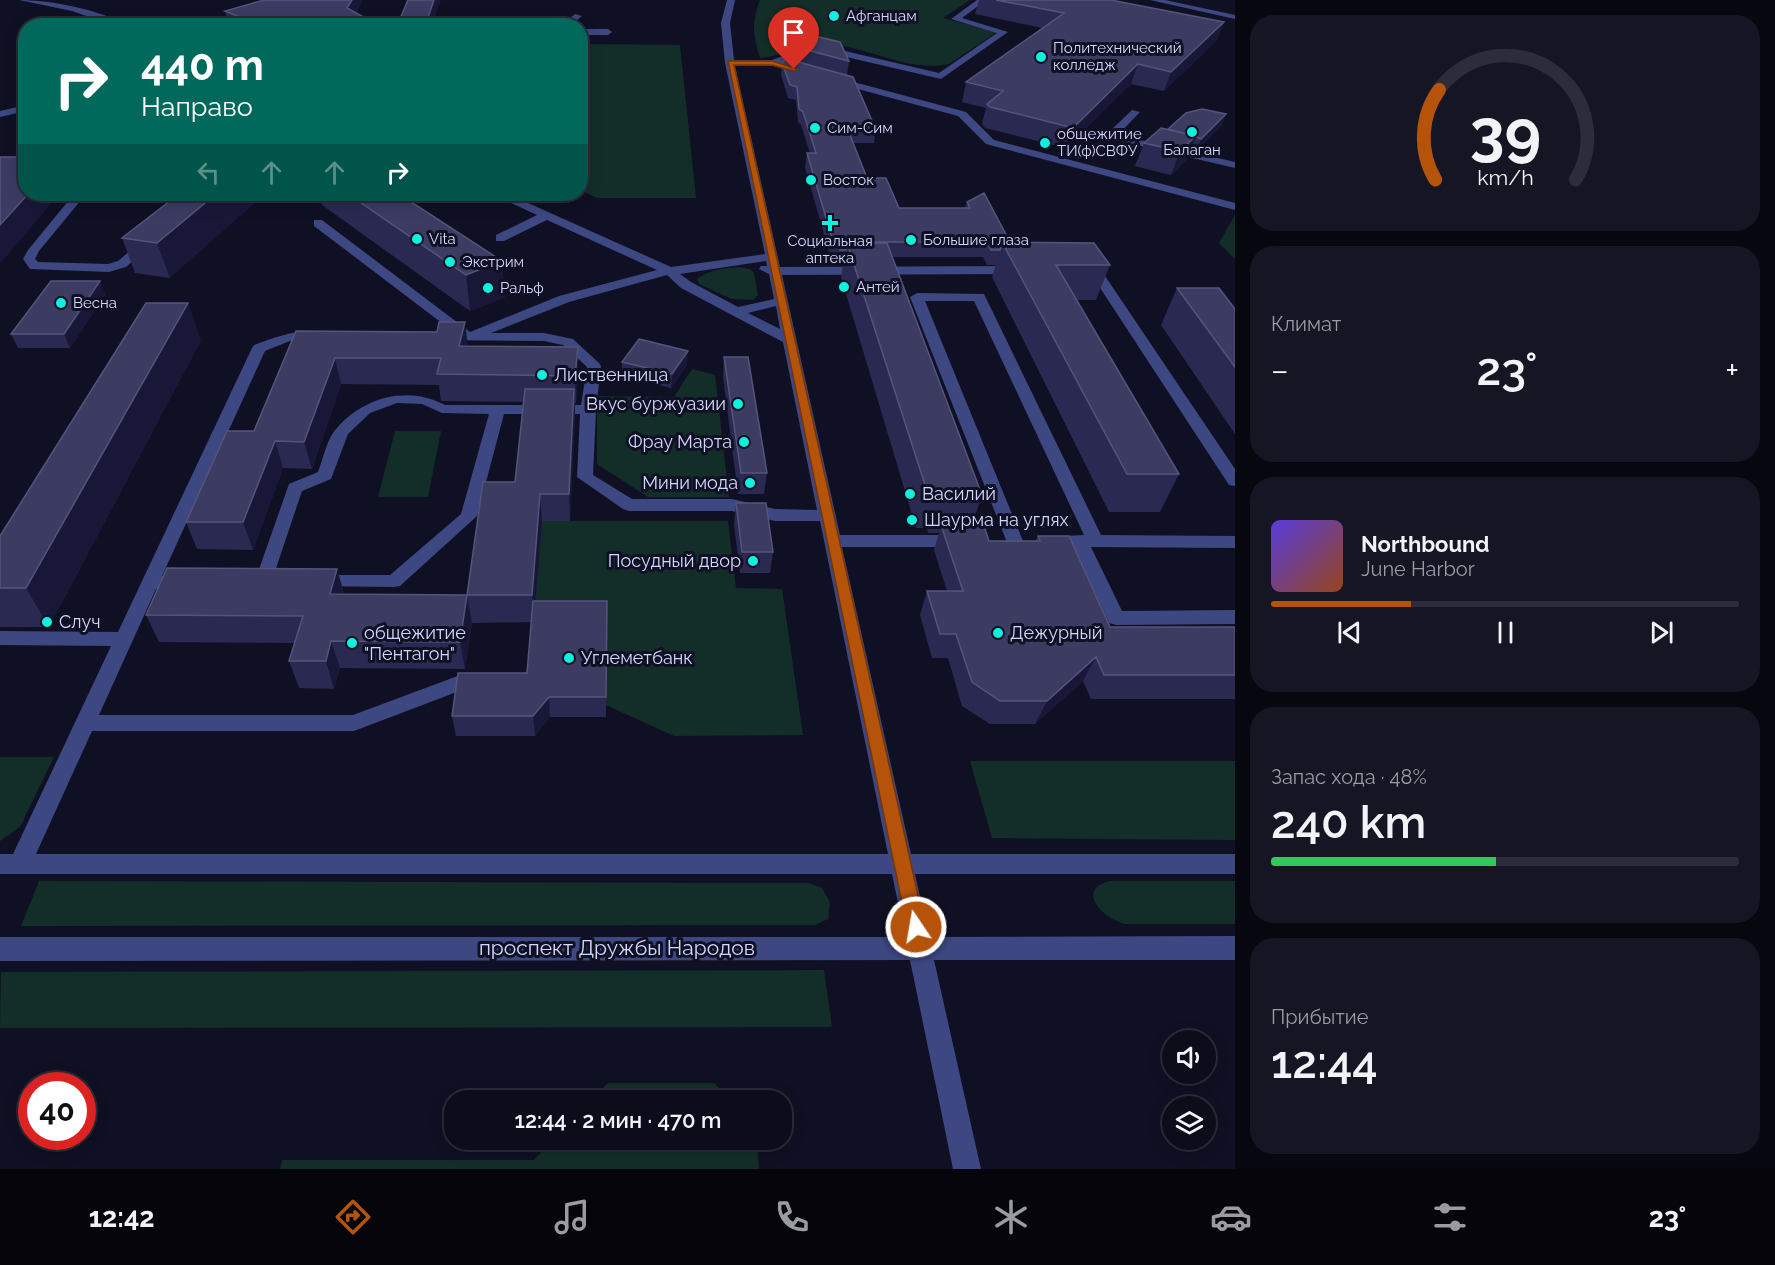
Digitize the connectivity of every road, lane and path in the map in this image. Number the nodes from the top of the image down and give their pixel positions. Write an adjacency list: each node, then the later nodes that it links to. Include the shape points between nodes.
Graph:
1 (23, 0): 7 (street)
2 (731, 0): 11 (street, via 725,27)
3 (982, 0): 12 (street, via 955,19 1004,32 941,76 815,47)
4 (1154, 0): 6 (street)
5 (578, 16): 8 (street)
6 (1235, 17)
7 (101, 18)
8 (575, 18)
9 (588, 32): 10 (street)
10 (608, 32)
11 (730, 63): 12 (street); 26 (street)
12 (772, 63): 13 (street)
13 (817, 75)
14 (828, 78): 21 (street, via 962,114 990,142)
15 (18, 110): 17 (street)
16 (1136, 112): 18 (street, via 1111,136)
17 (0, 114)
18 (1235, 165)
19 (74, 201): 24 (street, via 34,250 29,259 34,266 109,268 122,264)
20 (516, 201): 22 (street)
21 (1235, 207)
22 (547, 215): 25 (street); 30 (street)
23 (318, 223): 36 (street)
24 (155, 236)
25 (500, 237)
26 (772, 256): 27 (street); 31 (street)
27 (737, 261): 30 (street); 31 (street)
28 (1036, 270): 31 (street)
29 (1072, 270): 40 (street, via 1095,270)
30 (669, 271): 33 (street, via 686,285); 36 (street, via 564,299)
31 (775, 271): 32 (street)
32 (781, 301): 33 (street); 37 (street)
33 (738, 311): 37 (street)
34 (334, 337): 49 (street, via 288,337 259,348)
35 (424, 337): 36 (street)
36 (469, 337): 39 (street, via 544,337 568,342 594,366)
37 (790, 340): 41 (street)
38 (498, 410): 39 (street); 47 (street, via 469,516 394,581); 47 (street, via 442,409 425,400 395,399 366,410 341,432 325,475 295,488)
39 (588, 410): 41 (street, via 585,477 629,505 732,505 775,515)
40 (1235, 482)
41 (828, 516): 42 (street)
42 (833, 541): 43 (street); 56 (street)
43 (1014, 541): 44 (street); 44 (street, via 917,297 979,297)
44 (1088, 542): 45 (street); 50 (street, via 1116,618)
45 (1235, 542)
46 (230, 581): 47 (street)
47 (264, 581)
48 (196, 582): 49 (street)
49 (150, 583): 52 (street)
50 (1235, 617)
51 (0, 638): 52 (street)
52 (124, 639): 54 (street)
53 (463, 682): 54 (street, via 354,723)
54 (85, 723): 55 (street)
55 (10, 864): 56 (street)
56 (903, 864): 57 (street); 58 (street)
57 (1235, 864)
58 (921, 948): 59 (street, проспект Дружбы Народов); 60 (street, проспект Дружбы Народов); 61 (street)
59 (1235, 948)
60 (0, 949)
61 (967, 1169)

